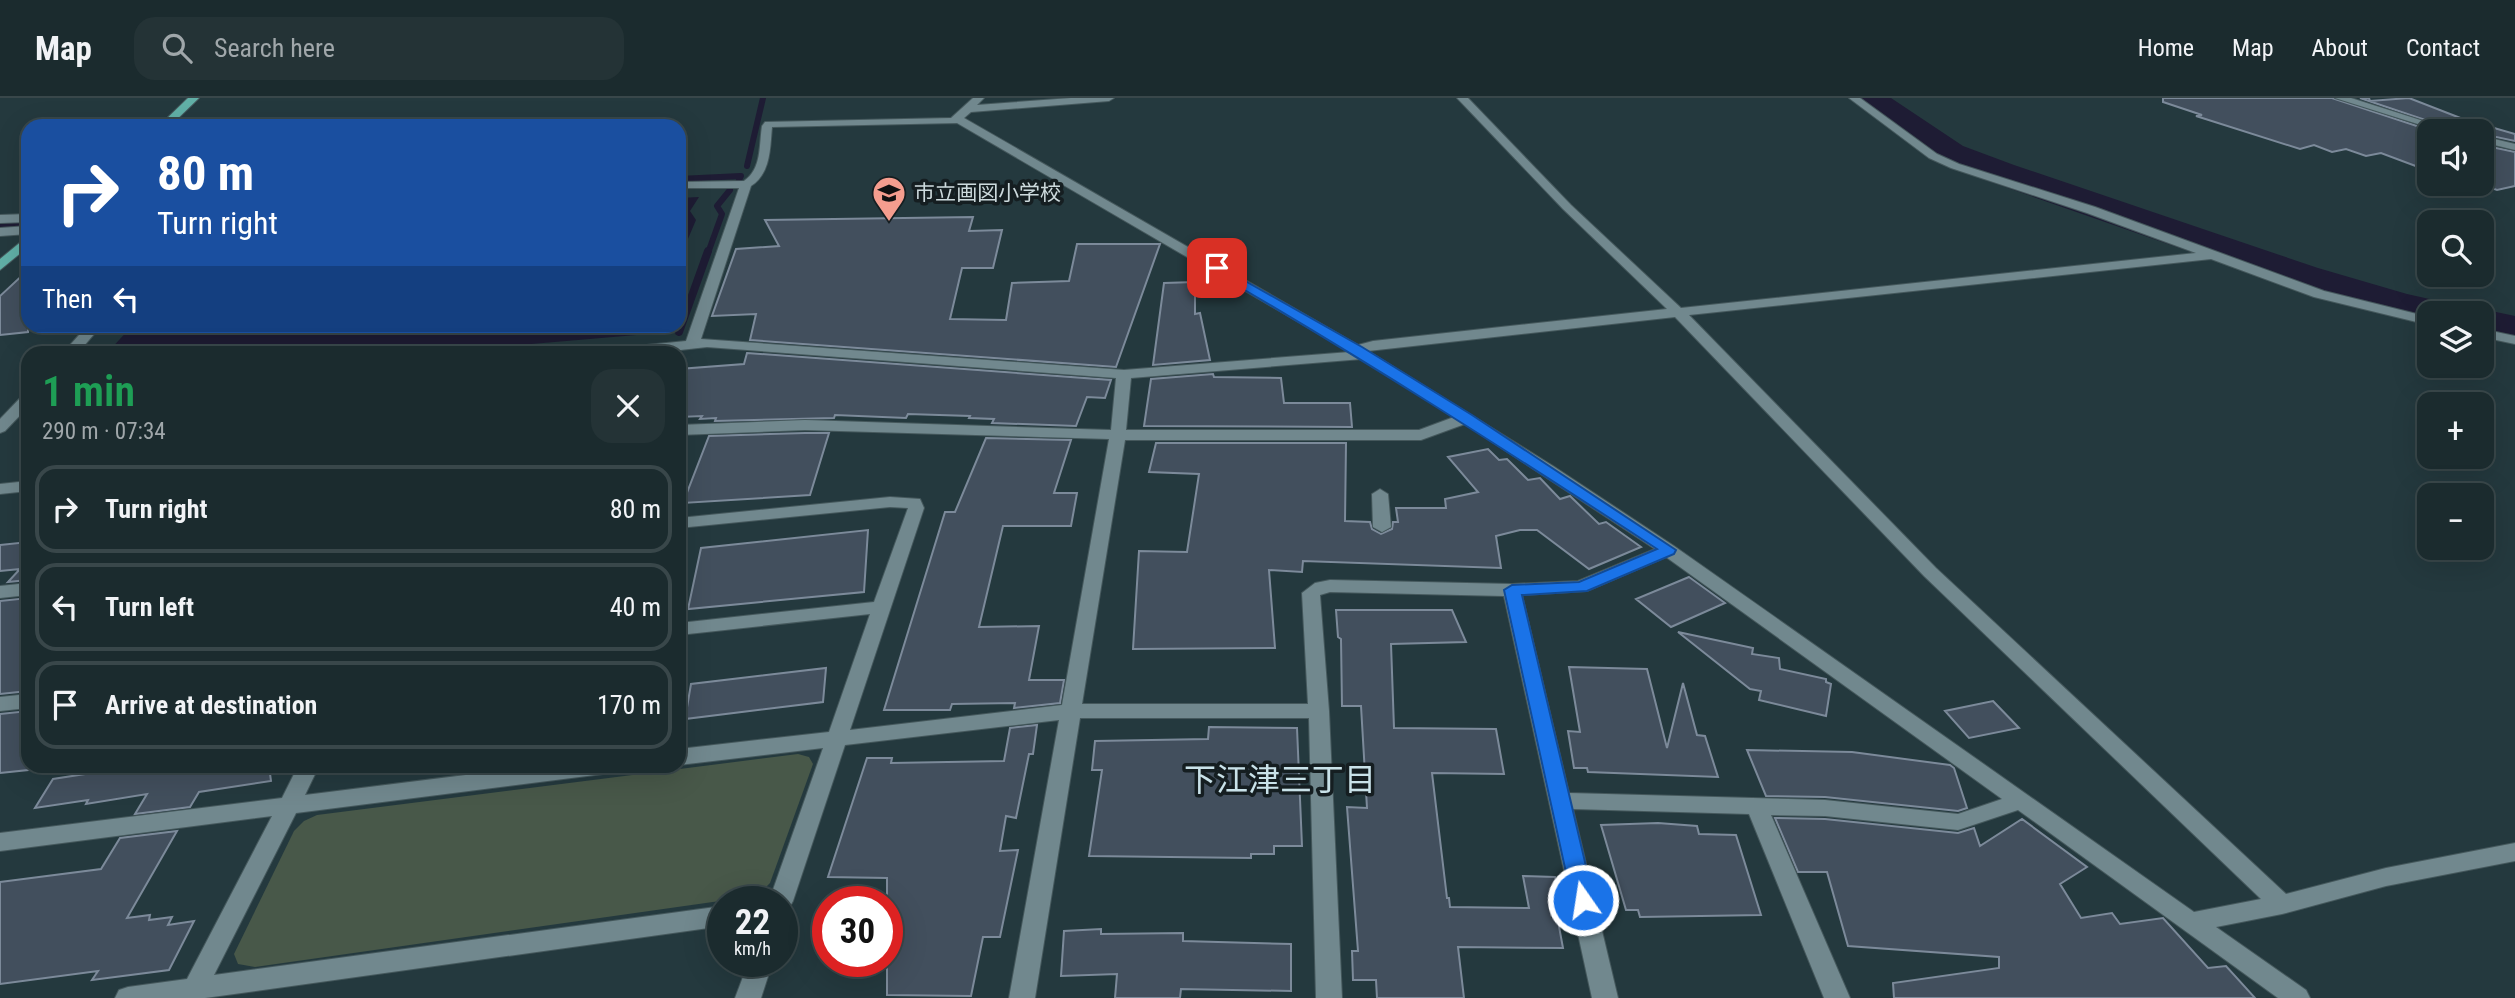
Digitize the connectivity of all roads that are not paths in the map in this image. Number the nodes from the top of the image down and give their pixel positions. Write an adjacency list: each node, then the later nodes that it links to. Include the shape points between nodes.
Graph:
1 (194, 98): 8 (main road)
2 (979, 98): 7 (street)
3 (1109, 98): 7 (street)
4 (1462, 98): 26 (street, via 1567,207)
5 (1854, 98): 24 (street, via 1933,156 1955,166)
6 (2340, 98): 10 (street)
7 (970, 109): 9 (street)
8 (172, 119)
9 (958, 119): 13 (street, via 772,123 767,126); 32 (street)
10 (2417, 121)
11 (2494, 142): 12 (street)
12 (2515, 147)
13 (761, 170): 14 (street); 17 (street)
14 (739, 171)
15 (718, 172): 16 (street)
16 (686, 174)
17 (746, 184): 18 (street); 30 (street)
18 (686, 185)
19 (21, 218): 20 (street)
20 (0, 219)
21 (21, 230): 22 (street)
22 (0, 232)
23 (21, 246): 25 (main road)
24 (2211, 255): 26 (street); 27 (street, via 2319,294)
25 (0, 265)
26 (1678, 312): 32 (street, via 1373,345); 65 (street, via 1930,572)
27 (2417, 318)
28 (2494, 336): 29 (street)
29 (2515, 340)
30 (692, 344): 31 (street); 33 (street)
31 (673, 346)
32 (1361, 352): 33 (street); 35 (street)
33 (1124, 374): 38 (street)
34 (21, 407): 36 (street)
35 (1467, 418): 38 (street, via 1421,435); 44 (street)
36 (0, 428)
37 (686, 430): 38 (street, via 805,425)
38 (1118, 435): 52 (street)
39 (21, 487): 40 (street)
40 (0, 489)
41 (1380, 494): 43 (street)
42 (686, 522): 48 (street, via 914,503 916,514)
43 (1382, 527)
44 (1668, 550): 46 (street, via 1581,587); 59 (street)
45 (21, 590): 47 (street)
46 (1512, 590): 53 (street, via 1330,586 1313,590); 58 (street)
47 (0, 592)
48 (884, 607): 49 (street); 54 (street)
49 (686, 628)
50 (21, 702): 51 (street)
51 (0, 704)
52 (1073, 711): 53 (street); 54 (street); 72 (street)
53 (1319, 711): 73 (street)
54 (839, 738): 55 (street); 64 (street)
55 (686, 756)
56 (306, 773): 60 (street)
57 (547, 773): 60 (street)
58 (1561, 801): 61 (street); 74 (street)
59 (2021, 801): 61 (street, via 1958,822 1825,808); 67 (street)
60 (290, 805): 62 (street); 69 (street)
61 (1758, 808): 75 (street)
62 (0, 842)
63 (2515, 852): 65 (street, via 2386,877)
64 (786, 886)
65 (2282, 905): 67 (street)
66 (707, 918): 69 (street)
67 (2193, 922): 76 (street)
68 (755, 977): 71 (street)
69 (193, 993): 70 (street)
70 (128, 998)
71 (748, 998)
72 (1022, 998)
73 (1329, 998)
74 (1605, 998)
75 (1837, 998)
76 (2297, 998)

